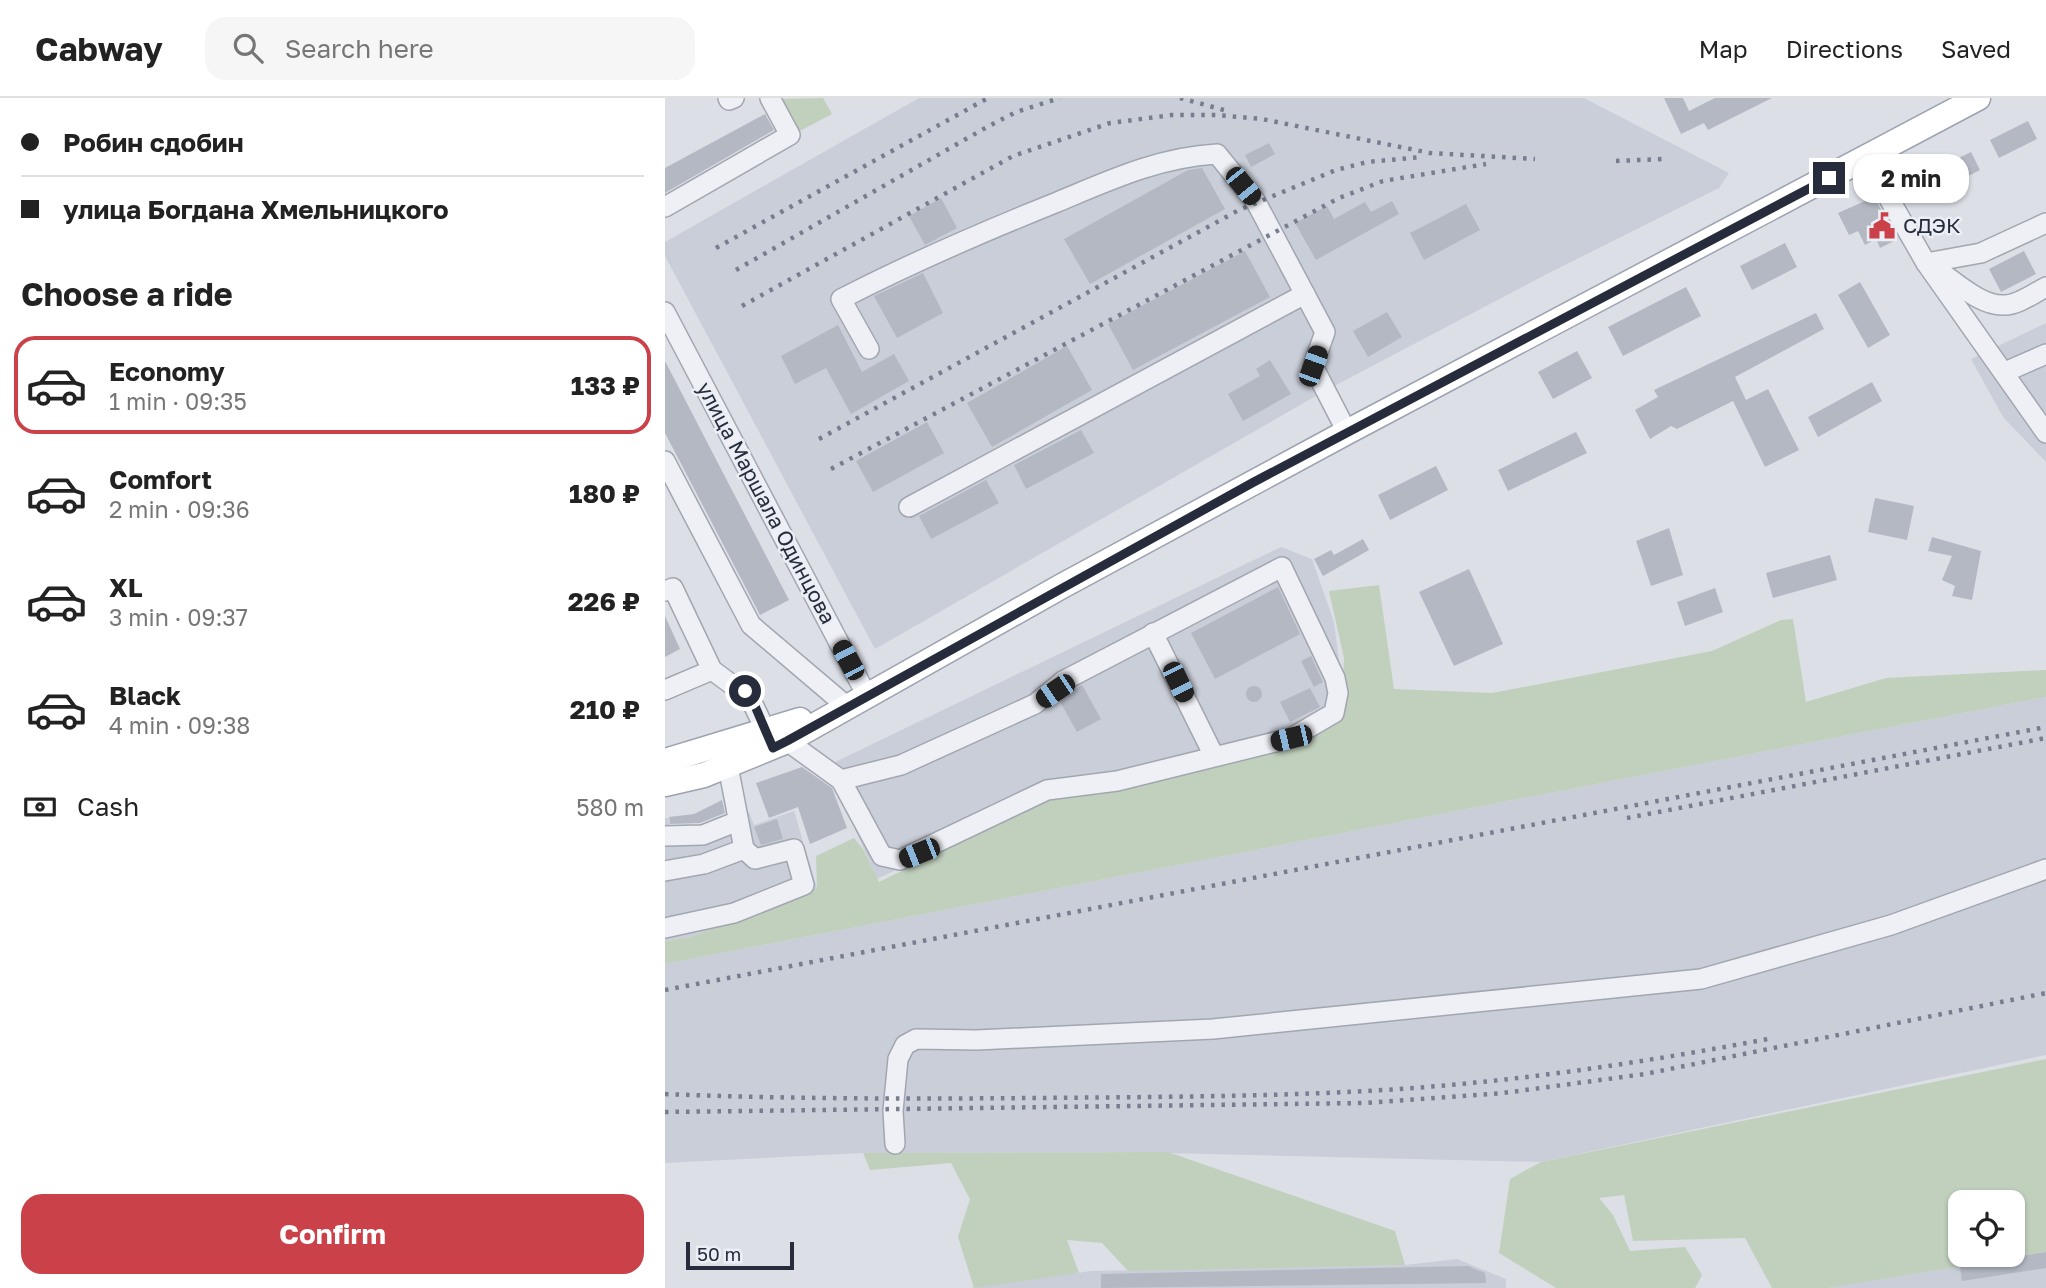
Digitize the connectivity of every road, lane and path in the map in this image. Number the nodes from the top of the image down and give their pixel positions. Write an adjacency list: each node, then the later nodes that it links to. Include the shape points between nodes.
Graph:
1 (728, 98): 2 (street)
2 (734, 98)
3 (771, 98): 7 (street, via 790,135)
4 (1978, 98): 5 (main road)
5 (1951, 104): 6 (main road)
6 (1875, 153): 9 (street, via 1879,181); 16 (main road)
7 (665, 207)
8 (2046, 223): 9 (street, via 1981,253)
9 (1926, 262): 10 (street, via 1995,304 2013,303); 15 (street)
10 (2046, 288)
11 (1305, 294): 13 (street, via 1256,202 1217,154 1189,155 1130,172 928,254 841,299); 16 (street, via 1325,332 1313,366); 19 (street)
12 (665, 312): 24 (street, улица Маршала Одинцова)
13 (869, 349)
14 (2046, 354): 15 (street)
15 (2005, 372): 17 (street)
16 (1347, 432): 24 (main road)
17 (2046, 433)
18 (665, 461): 24 (street, via 751,625)
19 (909, 507)
20 (665, 591): 22 (street, via 673,588)
21 (1153, 633): 26 (street); 26 (street, via 1282,567 1335,678 1334,713 1291,738); 29 (street, via 1063,681 1035,704 901,765)
22 (712, 670): 23 (street); 25 (street, via 745,691)
23 (665, 691)
24 (855, 699): 25 (main road)
25 (775, 740): 27 (main road); 28 (main road); 29 (street)
26 (1214, 756): 29 (street, via 1117,780 1047,790 900,860 882,856)
27 (665, 761)
28 (728, 766): 30 (main road); 31 (street)
29 (841, 780)
30 (665, 784)
31 (739, 821): 32 (street, via 703,835); 33 (street)
32 (665, 836)
33 (744, 849): 35 (street, via 704,864); 36 (street, via 755,859 794,849 804,885 734,913)
34 (2046, 869): 37 (street, via 1891,925 1701,979 1213,1029 916,1039 905,1045 898,1059)
35 (665, 871)
36 (665, 928)
37 (895, 1144)

